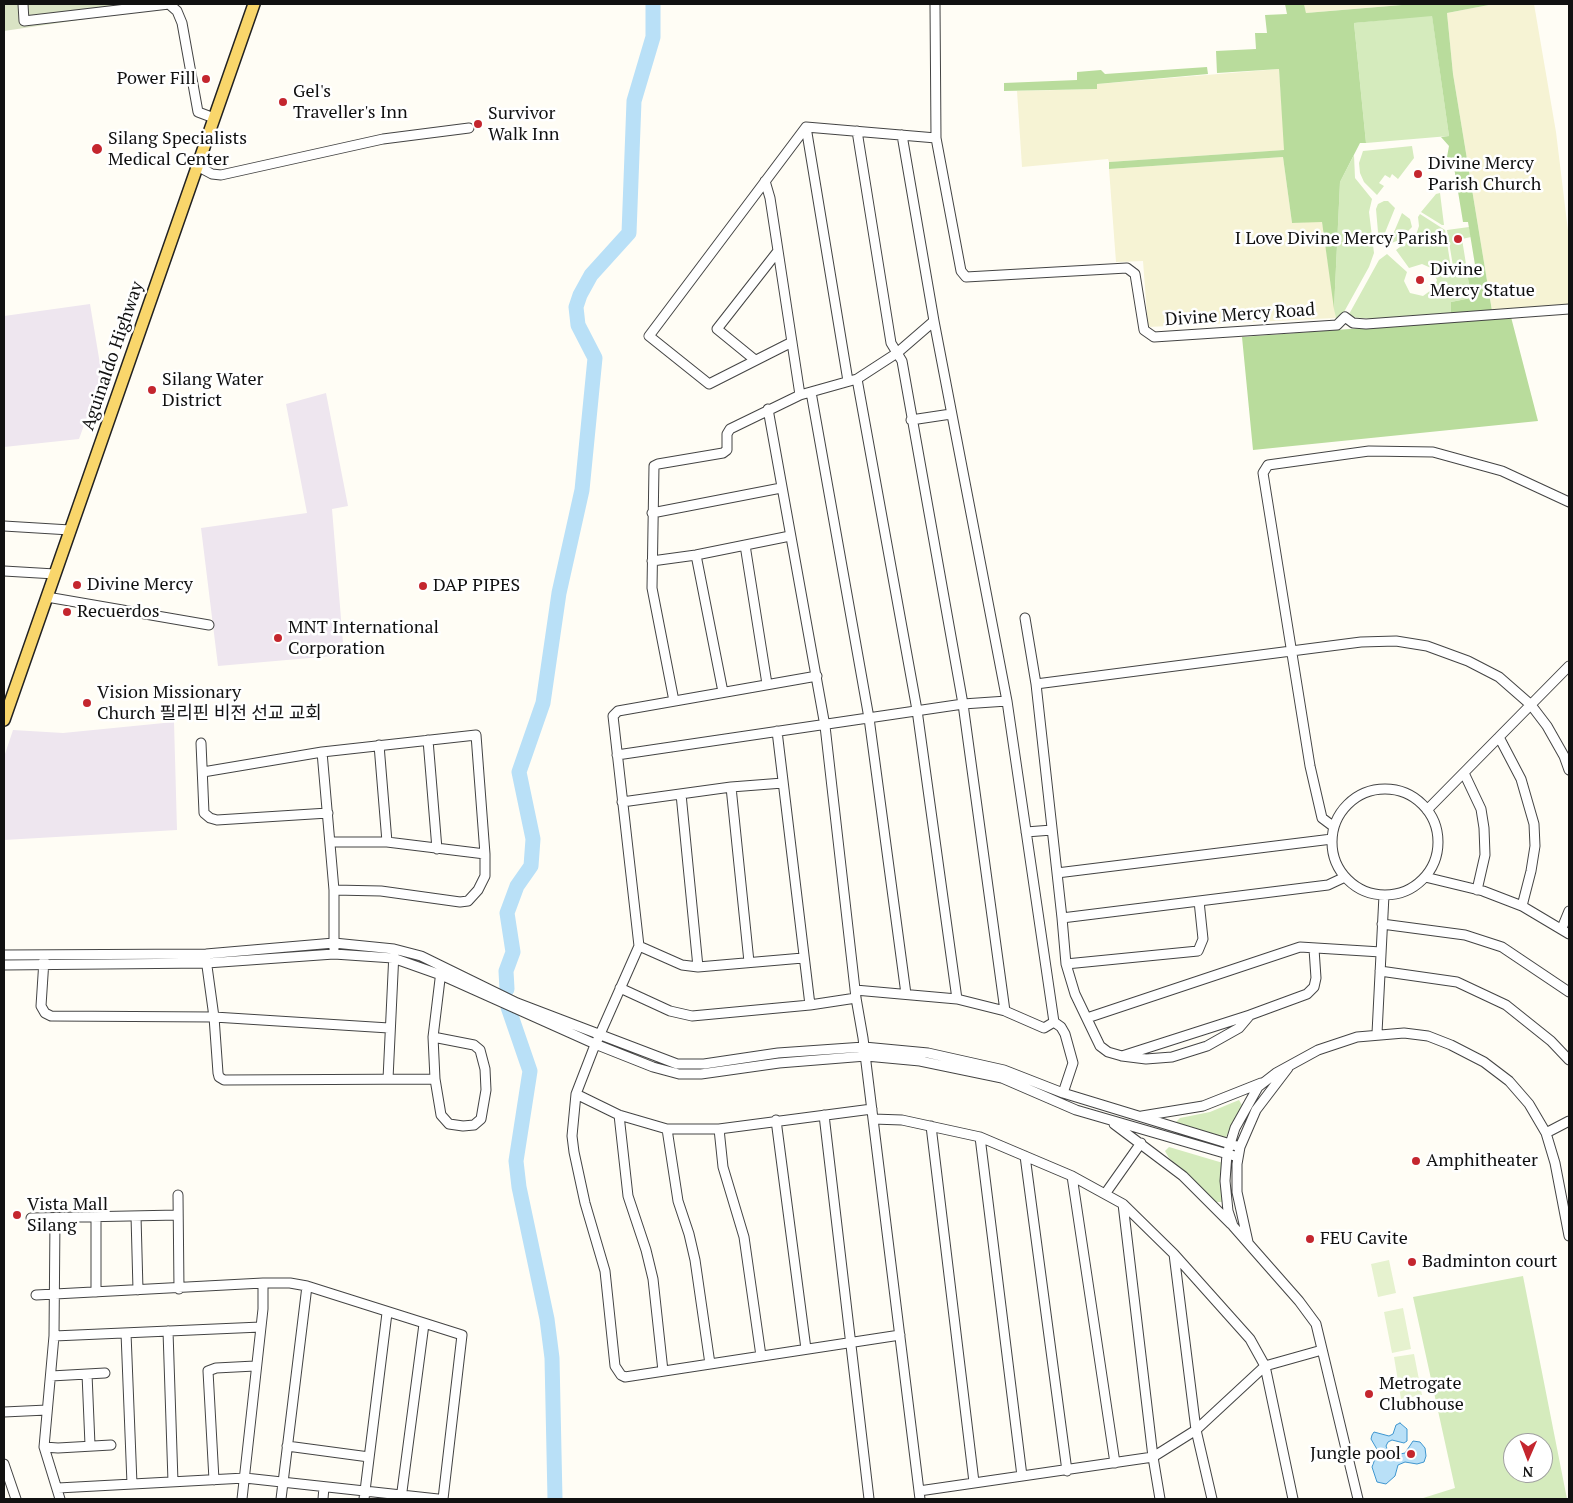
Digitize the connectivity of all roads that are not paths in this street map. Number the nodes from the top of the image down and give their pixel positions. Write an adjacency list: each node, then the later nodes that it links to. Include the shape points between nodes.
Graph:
1 (23, 4): 4 (street, via 24,22 169,4 177,11 182,23 198,112)
2 (254, 4): 4 (main road, Aguinaldo Highway)
3 (935, 4): 9 (street, Divine Mercy Road)
4 (214, 118): 10 (main road, Aguinaldo Highway)
5 (806, 127): 7 (street); 11 (street); 18 (street)
6 (469, 128): 10 (street, via 383,139 221,175)
7 (857, 131): 8 (street); 16 (street, via 891,343)
8 (902, 135): 9 (street); 14 (street)
9 (936, 138): 13 (street, Divine Mercy Road, via 961,271 966,277 1127,268 1135,274 1144,330 1154,337 1337,325 1345,317 1352,323 1366,324)
10 (198, 166): 28 (main road, Aguinaldo Highway)
11 (765, 181): 12 (street); 17 (street, via 649,336 709,384)
12 (778, 251): 15 (street); 17 (street, via 717,329)
13 (1569, 310)
14 (934, 321): 16 (street); 22 (street)
15 (792, 342): 17 (street); 20 (street)
16 (897, 353): 18 (street); 23 (street, via 902,361)
17 (754, 360)
18 (853, 380): 19 (street); 48 (street)
19 (811, 392): 20 (street); 49 (street)
20 (800, 396): 21 (street)
21 (768, 409): 24 (street); 26 (street, via 727,430 728,446 723,453 654,466)
22 (951, 414): 23 (street); 45 (street)
23 (911, 420): 46 (street)
24 (781, 488): 26 (street); 29 (street)
25 (1569, 502): 38 (street, via 1502,471 1432,452 1369,451 1268,465 1263,473)
26 (652, 513): 32 (street)
27 (4, 526): 28 (street)
28 (70, 530): 34 (main road, Aguinaldo Highway)
29 (790, 536): 30 (street); 40 (street)
30 (745, 545): 31 (street); 41 (street)
31 (696, 555): 32 (street); 43 (street)
32 (652, 561): 44 (street, via 652,588)
33 (4, 571): 34 (street)
34 (55, 574): 35 (main road, Aguinaldo Highway)
35 (47, 597): 37 (street); 50 (main road, Aguinaldo Highway)
36 (1025, 618): 42 (street)
37 (209, 625)
38 (1292, 652): 42 (street); 47 (street, via 1361,642 1396,641 1427,646 1499,677); 68 (street, via 1310,766 1322,818)
39 (1567, 673): 47 (street)
40 (817, 676): 41 (street); 51 (street)
41 (768, 684): 43 (street)
42 (1036, 684): 69 (street)
43 (723, 692): 44 (street)
44 (674, 701): 58 (street, via 618,711 613,716)
45 (1007, 701): 46 (street); 70 (street)
46 (963, 704): 48 (street); 111 (street)
47 (1531, 705): 53 (street); 59 (street, via 1547,726)
48 (917, 710): 49 (street); 108 (street)
49 (869, 718): 51 (street); 107 (street)
50 (4, 720)
51 (825, 726): 52 (street); 106 (street)
52 (777, 731): 58 (street); 62 (street)
53 (1499, 737): 61 (street); 83 (street, via 1521,779 1534,824 1531,871)
54 (428, 740): 56 (street); 74 (street); 75 (street, via 476,735)
55 (201, 743): 60 (street)
56 (379, 745): 57 (street); 73 (street)
57 (322, 752): 60 (street); 67 (street)
58 (617, 755): 65 (street)
59 (1569, 770)
60 (202, 772): 67 (street, via 204,813 210,818)
61 (1464, 773): 66 (street); 80 (street, via 1481,809 1484,828 1485,854)
62 (783, 784): 63 (street); 96 (street)
63 (730, 787): 64 (street); 98 (street)
64 (681, 794): 65 (street); 101 (street)
65 (622, 802): 89 (street)
66 (1428, 810): 68 (street, via 1400,792 1384,789 1367,792 1341,812); 78 (street, via 1436,830 1438,852)
67 (328, 813): 72 (street)
68 (1334, 827): 71 (street)
69 (1052, 830): 70 (street); 76 (street)
70 (1026, 832): 115 (street)
71 (1332, 839): 76 (street); 77 (street, via 1337,866)
72 (330, 842): 73 (street); 79 (street)
73 (386, 842): 74 (street)
74 (437, 848): 75 (street)
75 (485, 854): 79 (street, via 485,876 468,901 381,891)
76 (1057, 873): 85 (street)
77 (1345, 877): 81 (street, via 1362,890); 82 (street, via 1328,885)
78 (1425, 877): 80 (street); 81 (street, via 1406,891)
79 (334, 890): 88 (street)
80 (1477, 890): 83 (street)
81 (1384, 895): 86 (street)
82 (1199, 901): 85 (street); 99 (street, via 1203,938 1198,951)
83 (1522, 906): 87 (street)
84 (1569, 911): 87 (street)
85 (1062, 918): 99 (street)
86 (1382, 924): 91 (street); 105 (street, via 1465,934 1502,947)
87 (1566, 931)
88 (334, 943): 92 (street); 93 (street); 95 (street)
89 (639, 946): 101 (street, via 682,965); 104 (street)
90 (1314, 949): 91 (street); 112 (street, via 1314,987 1307,994); 114 (street, via 1300,947)
91 (1381, 952): 103 (street)
92 (394, 953): 93 (street); 102 (street); 116 (street)
93 (334, 954): 95 (street)
94 (4, 955): 97 (street)
95 (206, 958): 97 (street); 113 (street)
96 (803, 958): 98 (street); 109 (street)
97 (44, 961): 100 (street); 113 (street, via 40,1006 51,1016)
98 (749, 962): 101 (street)
99 (1066, 964): 114 (street)
100 (4, 965)
101 (698, 967)
102 (442, 970): 110 (street); 119 (street)
103 (1380, 971): 117 (street); 123 (street, via 1457,982 1506,1005)
104 (620, 988): 109 (street, via 670,1011 692,1016); 118 (street)
105 (1569, 992)
106 (856, 994): 107 (street); 109 (street); 121 (street)
107 (906, 994): 108 (street)
108 (956, 999): 111 (street)
109 (810, 1005)
110 (515, 1006): 118 (street); 120 (street)
111 (1005, 1011): 115 (street, via 1044,1028)
112 (1250, 1015): 122 (street); 122 (street, via 1239,1028 1207,1046 1172,1057 1146,1059)
113 (214, 1017): 116 (street); 125 (street, via 218,1072 224,1080)
114 (1087, 1018): 122 (street, via 1100,1046)
115 (1054, 1022): 128 (street, via 1065,1034 1073,1063)
116 (389, 1028): 125 (street)
117 (1376, 1033): 124 (street, via 1337,1042); 140 (street, via 1428,1036 1484,1062 1509,1081 1530,1104)
118 (600, 1034): 120 (street); 121 (street, via 664,1061 683,1065 778,1053)
119 (433, 1037): 126 (street); 126 (street, via 474,1045 480,1050 486,1070 481,1119 468,1125 449,1124 441,1115)
120 (596, 1044): 121 (street, via 679,1074 701,1074); 129 (street)
121 (865, 1051): 128 (street, via 928,1053 966,1060 1004,1070); 130 (street); 134 (street, via 1002,1078 1076,1110)
122 (1122, 1056)
123 (1569, 1060)
124 (1293, 1063): 127 (street); 144 (street, via 1256,1110)
125 (388, 1079): 126 (street)
126 (435, 1079)
127 (1261, 1083): 133 (street, via 1203,1106); 143 (street, via 1248,1103)
128 (1063, 1093): 133 (street)
129 (576, 1094): 131 (street); 182 (street, via 572,1136 574,1152 605,1271 615,1366 625,1377)
130 (873, 1114): 132 (street); 137 (street); 173 (street)
131 (619, 1115): 138 (street); 182 (street, via 628,1196 653,1279)
132 (824, 1115): 135 (street); 175 (street)
133 (1137, 1117): 143 (street)
134 (1108, 1119): 142 (street); 145 (street)
135 (776, 1120): 139 (street); 176 (street)
136 (1569, 1122): 140 (street)
137 (931, 1126): 141 (street); 203 (street)
138 (667, 1129): 139 (street); 179 (street, via 678,1201 695,1260)
139 (719, 1129): 178 (street, via 723,1167 744,1237)
140 (1546, 1133): 158 (street)
141 (980, 1137): 146 (street); 198 (street)
142 (1141, 1143): 149 (street); 157 (street, via 1183,1176)
143 (1230, 1144): 144 (street); 145 (street)
144 (1240, 1147): 147 (street)
145 (1227, 1154): 147 (street); 157 (street, via 1226,1197)
146 (1025, 1156): 148 (street); 197 (street)
147 (1238, 1157): 159 (street, via 1237,1192)
148 (1072, 1176): 149 (street); 195 (street)
149 (1105, 1194): 151 (street)
150 (178, 1195): 152 (street)
151 (1123, 1204): 160 (street); 194 (street)
152 (178, 1215): 153 (street); 163 (street)
153 (136, 1216): 154 (street); 164 (street)
154 (96, 1217): 156 (street); 165 (street)
155 (31, 1218): 156 (street)
156 (55, 1218): 166 (street)
157 (1233, 1226): 159 (street)
158 (1569, 1236)
159 (1249, 1244): 177 (street, via 1316,1324)
160 (1174, 1254): 181 (street, via 1250,1339); 188 (street)
161 (263, 1283): 162 (street); 163 (street); 170 (street)
162 (307, 1286): 168 (street); 192 (street)
163 (179, 1289): 164 (street)
164 (138, 1290): 165 (street)
165 (96, 1292): 166 (street)
166 (55, 1294): 167 (street); 174 (street)
167 (36, 1295)
168 (387, 1313): 169 (street); 193 (street)
169 (424, 1324): 209 (street); 216 (street, via 462,1335)
170 (261, 1327): 171 (street); 180 (street)
171 (168, 1331): 172 (street); 201 (street)
172 (126, 1333): 174 (street); 204 (street)
173 (900, 1335): 175 (street); 208 (street)
174 (54, 1336): 185 (street)
175 (850, 1342): 176 (street); 217 (street)
176 (806, 1349): 178 (street)
177 (1322, 1350): 181 (street); 221 (street)
178 (761, 1356): 179 (street)
179 (710, 1364): 182 (street)
180 (255, 1366): 199 (street); 200 (street, via 208,1371)
181 (1264, 1366): 188 (street); 220 (street)
182 (663, 1371)
183 (105, 1373): 184 (street)
184 (88, 1374): 185 (street); 189 (street)
185 (51, 1376): 186 (street)
186 (47, 1410): 187 (street); 191 (street)
187 (4, 1412)
188 (1196, 1430): 194 (street); 219 (street)
189 (90, 1445): 190 (street); 191 (street)
190 (111, 1445)
191 (44, 1446): 206 (street)
192 (287, 1446): 193 (street); 202 (street)
193 (369, 1457): 207 (street)
194 (1153, 1457): 195 (street); 218 (street)
195 (1115, 1463): 197 (street)
196 (4, 1464): 210 (street)
197 (1066, 1471): 198 (street)
198 (1022, 1476): 203 (street)
199 (245, 1478): 200 (street); 202 (street); 212 (street)
200 (214, 1480): 201 (street)
201 (173, 1482): 204 (street)
202 (282, 1482): 205 (street); 213 (street)
203 (974, 1482): 208 (street)
204 (132, 1484): 206 (street)
205 (324, 1487): 207 (street); 214 (street)
206 (58, 1488): 211 (street)
207 (365, 1495): 209 (street)
208 (920, 1495)
209 (402, 1497): 215 (street)
210 (16, 1499)
211 (60, 1499)
212 (242, 1499)
213 (281, 1499)
214 (323, 1499)
215 (438, 1499)
216 (443, 1499)
217 (868, 1499)
218 (1160, 1499)
219 (1212, 1499)
220 (1293, 1499)
221 (1358, 1499)

